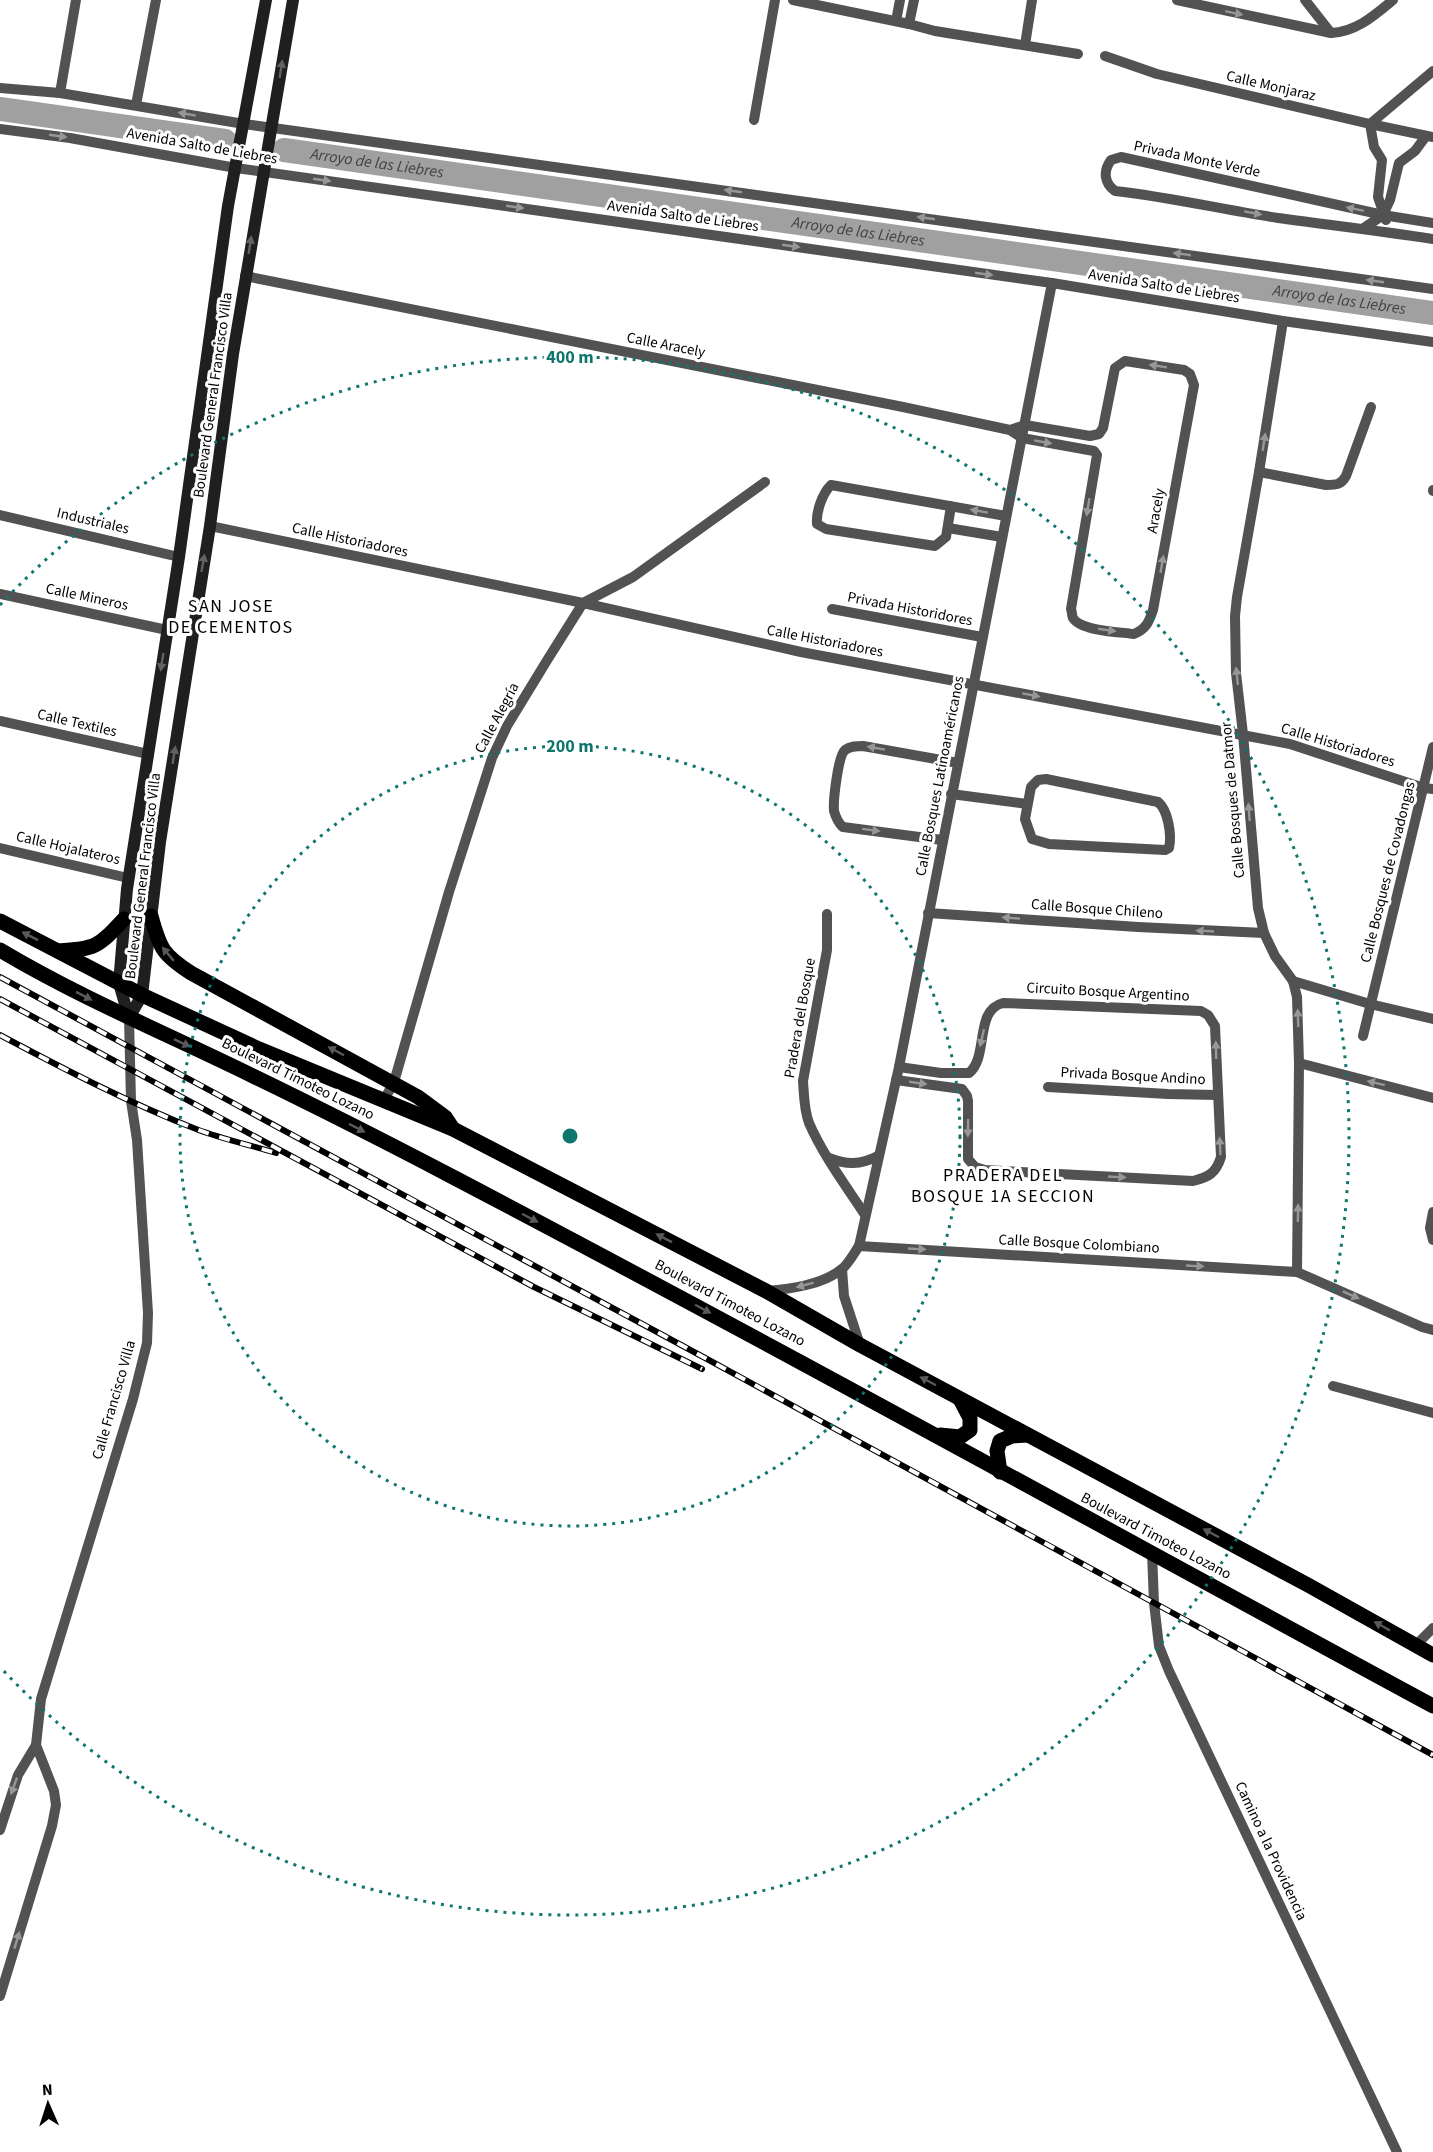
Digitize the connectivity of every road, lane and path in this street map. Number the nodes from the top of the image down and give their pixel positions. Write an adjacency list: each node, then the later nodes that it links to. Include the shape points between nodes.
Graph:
1 (76, 0): 22 (street)
2 (156, 0): 23 (street)
3 (266, 0): 26 (main road, Boulevard General Francisco Villa)
4 (293, 0): 28 (main road, Boulevard General Francisco Villa, one-way to 4)
5 (775, 0): 24 (street)
6 (793, 0): 14 (street)
7 (900, 0): 14 (street)
8 (914, 0): 15 (street)
9 (1032, 0): 17 (street)
10 (1177, 0): 13 (street)
11 (1305, 0): 16 (street)
12 (1393, 0): 16 (street, via 1350,30)
13 (1193, 2): 16 (street, one-way to 16)
14 (896, 21): 15 (street)
15 (909, 24): 17 (street)
16 (1331, 33)
17 (1025, 45): 18 (street)
18 (1078, 54)
19 (1105, 56): 25 (street, Calle Monjaraz, via 1157,74)
20 (1433, 71): 25 (street)
21 (0, 88): 22 (street, Avenida Salto de Liebres)
22 (60, 93): 23 (street, Avenida Salto de Liebres)
23 (136, 105): 26 (street, Avenida Salto de Liebres, one-way to 23)
24 (754, 120)
25 (1370, 124): 29 (street, Calle Monjaraz); 30 (street)
26 (243, 128): 28 (street, Avenida Salto de Liebres); 31 (main road, Boulevard General Francisco Villa)
27 (0, 129): 31 (street, Avenida Salto de Liebres, one-way to 31)
28 (271, 132): 33 (main road, Boulevard General Francisco Villa); 41 (street, Avenida Salto de Liebres, one-way to 28)
29 (1429, 136): 32 (street)
30 (1382, 160): 32 (street); 34 (street, via 1378,197)
31 (237, 162): 33 (street, Avenida Salto de Liebres); 56 (main road, Boulevard General Francisco Villa)
32 (1399, 163): 34 (street)
33 (265, 168): 39 (main road, Boulevard General Francisco Villa, one-way to 33); 40 (street, Avenida Salto de Liebres, one-way to 40)
34 (1383, 215): 35 (street, Privada Monte Verde); 36 (street); 36 (street, Privada Monte Verde, one-way to 36, via 1121,158 1111,160 1106,171 1106,181 1115,191); 37 (street)
35 (1433, 223)
36 (1364, 228): 37 (street, Privada Monte Verde)
37 (1395, 233): 38 (street, Privada Monte Verde)
38 (1433, 239)
39 (245, 276): 46 (street, Calle Aracely); 53 (main road, Boulevard General Francisco Villa)
40 (1052, 283): 42 (street, Avenida Salto de Liebres); 45 (street, Calle Bosques Latinoaméricanos)
41 (1433, 289)
42 (1283, 321): 43 (street, Avenida Salto de Liebres); 48 (street, Calle Bosques de Datmor, one-way to 42)
43 (1433, 342)
44 (1371, 407): 48 (street, via 1342,483 1326,485)
45 (1025, 425): 46 (street); 47 (street, Calle Bosques Latinoaméricanos); 47 (street, Aracely, one-way to 45, via 1094,451 1096,455 1072,616 1085,627 1134,634 1145,628 1153,610 1194,385 1192,377 1184,370 1125,361 1115,368 1099,434 1090,436)
46 (1010, 430): 47 (street, Calle Aracely)
47 (1022, 438): 52 (street, Calle Bosques Latinoaméricanos)
48 (1259, 472): 64 (street, Calle Bosques de Datmor, one-way to 48, via 1235,664 1235,616)
49 (765, 482): 58 (street, via 633,577)
50 (951, 506): 52 (street, one-way to 50); 54 (street); 54 (street, via 831,485 816,516 817,524 826,529 935,546 946,537)
51 (0, 515): 56 (street, Industriales)
52 (1006, 516): 55 (street, Calle Bosques Latinoaméricanos)
53 (210, 526): 58 (street, Calle Historiadores); 76 (main road, Boulevard General Francisco Villa, one-way to 53)
54 (948, 528): 55 (street)
55 (1002, 537): 61 (street, Calle Bosques Latinoaméricanos)
56 (179, 557): 60 (main road, Boulevard General Francisco Villa)
57 (0, 594): 60 (street, Calle Mineros)
58 (583, 603): 62 (street, Calle Historiadores, via 801,652); 92 (street, Calle Alegría, via 507,726 492,758)
59 (832, 609): 61 (street, Privada Historidores)
60 (167, 630): 66 (main road, Boulevard General Francisco Villa, one-way to 66)
61 (982, 637): 62 (street, Calle Bosques Latinoaméricanos)
62 (973, 685): 64 (street, Calle Historiadores, one-way to 64); 67 (street, Calle Bosques Latinoaméricanos)
63 (0, 722): 66 (street, Calle Textiles)
64 (1243, 734): 68 (street, Calle Historiadores, via 1290,744); 79 (street, Calle Bosques de Datmor, one-way to 64, via 1257,908)
65 (1433, 747): 68 (street, Calle Bosques de Covadongas)
66 (148, 754): 73 (main road, Boulevard General Francisco Villa)
67 (958, 763): 69 (street, Calle Bosques Latinoaméricanos); 71 (street, one-way to 71, via 858,746 845,750 840,758 834,806 843,827)
68 (1428, 788): 85 (street, Calle Bosques de Covadongas)
69 (951, 794): 70 (street); 71 (street, Calle Bosques Latinoaméricanos)
70 (1027, 804): 70 (street, via 1024,819 1032,839 1048,844 1165,850 1171,844 1164,808 1158,802 1046,779 1034,783)
71 (942, 840): 74 (street, Calle Bosques Latinoaméricanos)
72 (0, 848): 73 (street, Calle Hojalateros)
73 (128, 878): 77 (main road, Boulevard General Francisco Villa)
74 (928, 913): 79 (street, Calle Bosque Chileno, one-way to 74); 90 (street, Calle Bosques Latinoaméricanos)
75 (827, 914): 99 (street, Pradera del Bosque, via 827,950 803,1081 809,1122)
76 (151, 916): 84 (main road, Boulevard General Francisco Villa); 92 (main road, one-way to 76, via 170,959 157,938)
77 (124, 920): 81 (main road, via 95,946); 83 (main road, Boulevard General Francisco Villa)
78 (0, 921): 81 (main road, Boulevard Timoteo Lozano, one-way to 78)
79 (1264, 933): 82 (street, Calle Bosques de Datmor)
80 (0, 950): 86 (main road, Boulevard Timoteo Lozano, one-way to 86)
81 (58, 951): 83 (main road, Boulevard Timoteo Lozano)
82 (1293, 981): 85 (street); 89 (street, Calle Bosques de Datmor, one-way to 82)
83 (119, 983): 84 (main road, Boulevard Timoteo Lozano); 86 (main road, Boulevard General Francisco Villa)
84 (142, 995): 86 (main road, Boulevard General Francisco Villa); 96 (main road, Boulevard Timoteo Lozano)
85 (1370, 1005): 87 (street); 88 (street, Calle Bosques de Covadongas)
86 (129, 1018): 112 (main road, Boulevard Timoteo Lozano, one-way to 112, via 412,1155); 120 (street, Calle Francisco Villa, via 130,1101 137,1140 147,1343 41,1699)
87 (1433, 1018)
88 (1363, 1036)
89 (1299, 1063): 95 (street, one-way to 89); 105 (street, Calle Bosques de Datmor, one-way to 89)
90 (899, 1067): 91 (street, Calle Bosques Latinoaméricanos); 94 (street, Circuito Bosque Argentino, one-way to 90, via 1215,1026 1200,1011 997,1004 988,1013 976,1065 969,1073)
91 (896, 1080): 94 (street, Circuito Bosque Argentino, one-way to 94, via 965,1092 967,1153 975,1167 1193,1181 1214,1173 1221,1157); 98 (street, Calle Bosques Latinoaméricanos)
92 (394, 1082): 96 (street, Calle Alegría); 97 (main road, via 434,1107)
93 (1048, 1087): 94 (street, Privada Bosque Andino)
94 (1217, 1095)
95 (1433, 1098)
96 (384, 1100): 97 (main road, Boulevard Timoteo Lozano)
97 (453, 1130): 106 (main road, Boulevard Timoteo Lozano, one-way to 97)
98 (878, 1156): 99 (street, via 854,1164); 101 (street, Calle Bosques Latinoaméricanos)
99 (829, 1158): 101 (street, Pradera del Bosque)
100 (1433, 1212): 102 (street)
101 (865, 1215): 103 (street, Calle Bosques Latinoaméricanos)
102 (1433, 1240)
103 (859, 1246): 104 (street, Calle Bosques Latinoaméricanos); 105 (street, Calle Bosque Colombiano, one-way to 105)
104 (842, 1269): 106 (street, Calle Bosques Latinoaméricanos, one-way to 106, via 806,1285); 108 (street, via 844,1296)
105 (1297, 1272): 107 (street, one-way to 107)
106 (766, 1291): 108 (main road, Boulevard Timoteo Lozano)
107 (1433, 1330)
108 (860, 1345): 110 (main road, Boulevard Timoteo Lozano, one-way to 108)
109 (1333, 1386): 111 (street)
110 (960, 1398): 112 (main road, via 970,1418 970,1430 960,1437); 113 (main road, Boulevard Timoteo Lozano)
111 (1433, 1413)
112 (934, 1435): 114 (main road, Boulevard Timoteo Lozano)
113 (1027, 1435): 114 (main road, via 1000,1441); 117 (main road, Boulevard Timoteo Lozano, one-way to 113)
114 (1000, 1472): 115 (main road, Boulevard Timoteo Lozano)
115 (1152, 1553): 119 (main road, Boulevard Timoteo Lozano); 123 (street, Camino a la Providencia, via 1159,1646 1169,1671)
116 (1433, 1628): 117 (street)
117 (1416, 1645): 118 (main road, Boulevard Timoteo Lozano)
118 (1433, 1655)
119 (1433, 1706)
120 (36, 1745): 121 (street, one-way to 121, via 18,1775); 122 (street, one-way to 120, via 56,1805)
121 (0, 1830)
122 (0, 1996)
123 (1397, 2152)

